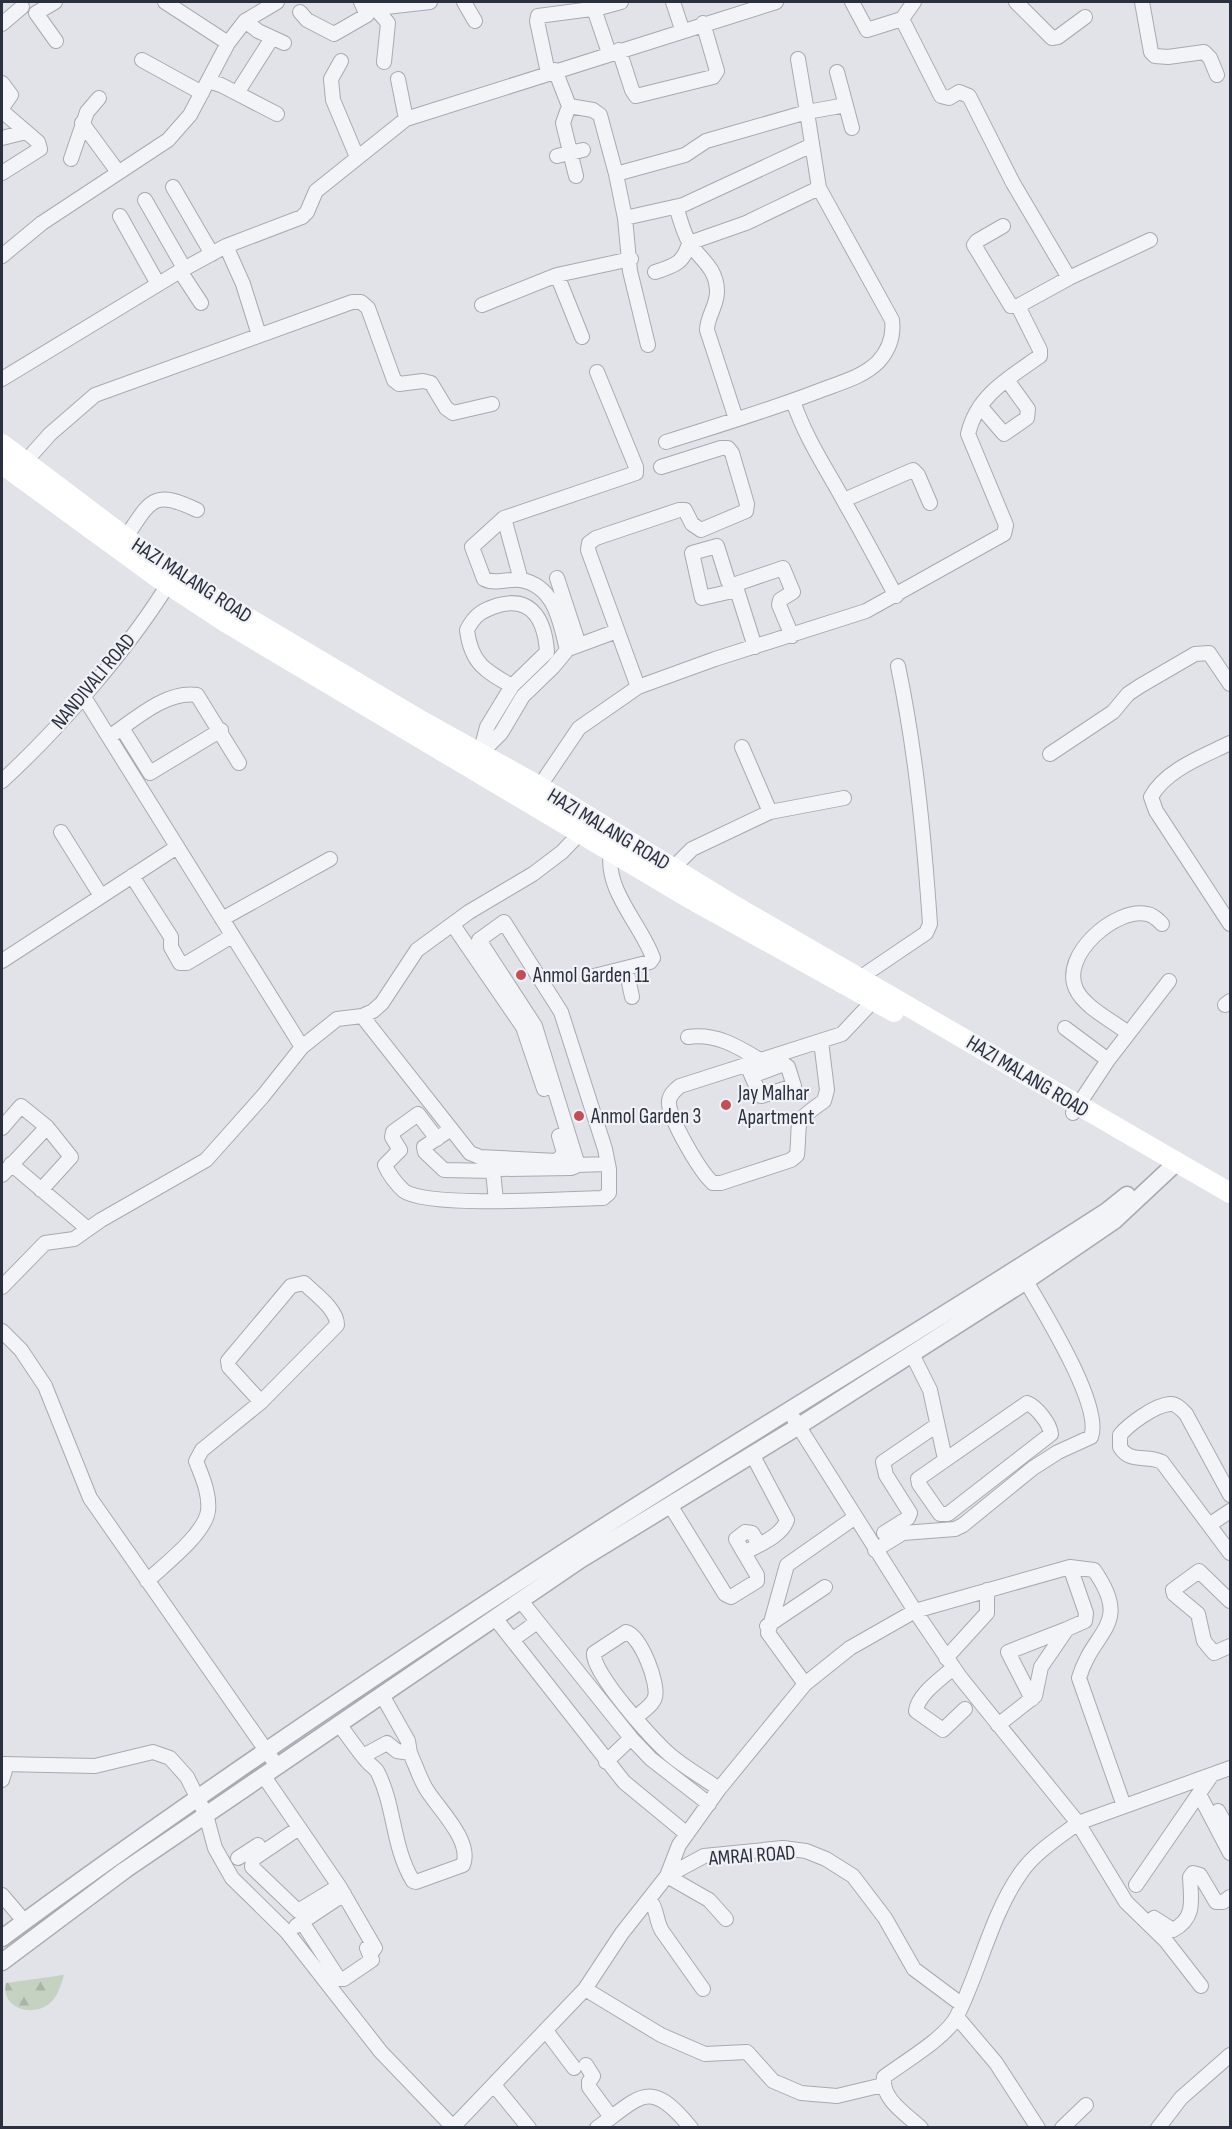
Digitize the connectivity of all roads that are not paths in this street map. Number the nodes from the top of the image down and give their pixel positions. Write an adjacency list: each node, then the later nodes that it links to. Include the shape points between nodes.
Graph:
1 (55, 2): 20 (street)
2 (165, 2): 29 (street)
3 (277, 2): 23 (street)
4 (361, 2): 19 (street, via 367,15 334,34 312,24)
5 (370, 2): 34 (street, via 388,23)
6 (378, 2): 7 (street, via 386,7)
7 (430, 2)
8 (464, 2): 24 (street)
9 (621, 2): 18 (street)
10 (673, 2): 27 (street)
11 (776, 2): 17 (street)
12 (852, 2): 22 (street, via 867,30)
13 (914, 2): 22 (street)
14 (1016, 2): 21 (street, via 1052,38)
15 (1142, 2): 37 (street, via 1155,56 1204,52)
16 (20, 4): 20 (street); 26 (street)
17 (733, 8): 25 (street)
18 (594, 9): 30 (street); 35 (street, via 538,16)
19 (300, 12)
20 (36, 13): 28 (street)
21 (1085, 17)
22 (902, 19): 76 (street, via 941,96 949,98 959,92 969,96 1013,183)
23 (245, 21): 29 (street); 41 (street, via 278,40)
24 (475, 21)
25 (703, 23): 27 (street); 30 (street, via 717,71 713,77 636,96)
26 (2, 24)
27 (682, 30): 30 (street)
28 (56, 41)
29 (228, 43): 40 (street)
30 (614, 51): 35 (street)
31 (798, 59): 46 (street)
32 (142, 60): 40 (street)
33 (341, 61): 54 (street, via 331,80 333,100)
34 (384, 62)
35 (551, 71): 44 (street); 48 (street)
36 (837, 72): 43 (street)
37 (1217, 75)
38 (398, 78): 48 (street)
39 (2, 83): 45 (street, via 11,95)
40 (205, 87): 41 (street); 56 (street, via 190,115 168,140)
41 (237, 93): 47 (street)
42 (99, 98): 49 (street)
43 (846, 105): 46 (street); 50 (street)
44 (569, 106): 58 (street, via 600,115); 59 (street, via 563,123)
45 (2, 110): 51 (street)
46 (807, 112): 53 (street); 58 (street, via 706,141 685,155)
47 (277, 114)
48 (406, 119): 54 (street)
49 (82, 123): 55 (street); 56 (street)
50 (852, 128)
51 (26, 132): 52 (street); 57 (street, via 39,144 39,151)
52 (2, 138)
53 (810, 146): 61 (street); 63 (street)
54 (357, 157): 69 (street, via 312,195 302,217)
55 (71, 159)
56 (118, 172): 71 (street, via 42,223)
57 (2, 173)
58 (615, 174): 65 (street)
59 (576, 176)
60 (172, 187): 70 (street)
61 (819, 188): 68 (street, via 746,223); 87 (street, via 892,320 893,333 878,362 863,373)
62 (146, 200): 73 (street)
63 (676, 207): 65 (street); 68 (street)
64 (120, 216): 77 (street)
65 (624, 218): 72 (street)
66 (1002, 226): 80 (street, via 974,245 1009,304)
67 (1150, 240): 76 (street)
68 (689, 243): 74 (street, via 675,267); 90 (street, via 707,262 717,286 716,304 707,330)
69 (226, 246): 70 (street); 81 (street)
70 (212, 254): 73 (street)
71 (2, 256)
72 (630, 259): 75 (street); 83 (street)
73 (182, 270): 77 (street); 78 (street)
74 (655, 272)
75 (557, 275): 79 (street); 82 (street)
76 (1069, 278): 80 (street)
77 (158, 284): 85 (street)
78 (201, 303)
79 (482, 305)
80 (1018, 306): 86 (street, via 1041,352)
81 (259, 335): 88 (street, via 361,302 368,308 394,380 399,384 431,383 453,413); 93 (street, via 95,395)
82 (582, 337)
83 (648, 345)
84 (597, 372): 99 (street, via 636,473)
85 (2, 379)
86 (1007, 380): 89 (street); 89 (street, via 1028,409 1027,418 1004,434)
87 (793, 401): 90 (street); 96 (street, via 804,431)
88 (492, 404)
89 (980, 405): 104 (street, via 970,423 969,443 1007,530)
90 (736, 419): 91 (street)
91 (666, 442)
92 (2, 444): 93 (main road, HAZI MALANG ROAD)
93 (25, 462): 100 (main road, HAZI MALANG ROAD)
94 (2, 464): 102 (main road, HAZI MALANG ROAD)
95 (661, 467): 105 (street, via 720,447 728,448 746,511 701,530 692,525 685,510 679,510 589,543 588,550)
96 (844, 500): 97 (street, via 913,470); 104 (street)
97 (930, 503)
98 (197, 510): 100 (street, via 175,500 158,499 145,509)
99 (504, 518): 103 (street); 103 (street, via 473,543 472,552 484,579)
100 (126, 537): 102 (main road, HAZI MALANG ROAD)
101 (557, 578): 107 (street)
102 (171, 579): 113 (street, NANDIVALI ROAD, via 132,636); 121 (main road, HAZI MALANG ROAD, via 340,682)
103 (521, 580): 107 (street, via 537,586 550,598)
104 (896, 596): 106 (street, via 866,611)
105 (617, 632): 107 (street); 112 (street)
106 (792, 636): 108 (street); 108 (street, via 779,604 793,592 783,568 735,587)
107 (573, 647): 121 (street, via 523,696 501,733)
108 (755, 647): 112 (street)
109 (898, 666): 146 (street, via 922,821 930,924 926,933)
110 (1230, 684): 120 (street, via 1209,653 1195,654 1128,694 1113,712)
111 (512, 686): 111 (street, via 547,652 539,620 525,604 515,602 479,613 467,630 475,658 484,669); 121 (street)
112 (638, 687): 124 (street, via 579,728)
113 (82, 694): 117 (street); 123 (street, NANDIVALI ROAD)
114 (487, 715): 121 (street)
115 (122, 728): 116 (street, via 167,700 190,694 202,699); 116 (street, via 150,773); 117 (street)
116 (221, 730): 122 (street)
117 (109, 737): 129 (street)
118 (1230, 743): 138 (street, via 1173,774 1151,796 1156,811)
119 (742, 747): 126 (street)
120 (1050, 754)
121 (474, 757): 124 (main road, HAZI MALANG ROAD)
122 (239, 763)
123 (2, 781)
124 (535, 794): 127 (main road, HAZI MALANG ROAD)
125 (844, 798): 126 (street)
126 (770, 812): 132 (street, via 692,849)
127 (587, 826): 130 (main road, HAZI MALANG ROAD); 132 (main road, HAZI MALANG ROAD); 139 (street, via 534,874)
128 (61, 832): 134 (street)
129 (177, 847): 133 (street); 136 (street)
130 (611, 851): 143 (street, via 609,862 618,890 653,958); 146 (main road, HAZI MALANG ROAD)
131 (330, 859): 136 (street)
132 (673, 868): 146 (main road, HAZI MALANG ROAD)
133 (132, 876): 134 (street); 140 (street, via 171,937 171,947 180,963 188,963)
134 (99, 892): 135 (street); 141 (street)
135 (73, 902)
136 (222, 920): 140 (street)
137 (1162, 924): 151 (street, via 1150,914 1124,916 1090,940 1074,962 1074,982 1080,995)
138 (1230, 924)
139 (453, 925): 142 (street); 149 (street, via 417,950 382,1003)
140 (232, 936): 154 (street)
141 (2, 961)
142 (488, 965): 163 (street, via 525,1020 536,1047 559,1122); 166 (street, via 479,937 504,922 561,1012)
143 (626, 968): 144 (street); 147 (street)
144 (594, 976)
145 (1169, 981): 151 (street)
146 (858, 983): 148 (main road, HAZI MALANG ROAD); 157 (main road, HAZI MALANG ROAD)
147 (632, 997)
148 (874, 1000): 153 (street, via 842,1034); 157 (main road, HAZI MALANG ROAD)
149 (362, 1016): 154 (street, via 337,1019); 160 (street)
150 (1065, 1028): 155 (street)
151 (1128, 1033): 155 (street)
152 (688, 1037): 156 (street, via 718,1038)
153 (821, 1041): 156 (street); 156 (street, via 827,1090 824,1101 804,1114 796,1126 798,1155 716,1184 709,1180 680,1131 670,1098 680,1086)
154 (302, 1047): 175 (street, via 206,1160)
155 (1108, 1060): 157 (street)
156 (753, 1067)
157 (1076, 1109): 167 (main road, HAZI MALANG ROAD)
158 (47, 1127): 159 (street, via 21,1106); 168 (street); 171 (street, via 71,1157)
159 (2, 1128)
160 (450, 1130): 161 (street); 162 (street)
161 (437, 1139): 169 (street, via 424,1149); 173 (street, via 418,1114 393,1132 400,1150 385,1165 405,1191 423,1198)
162 (470, 1154): 164 (street); 169 (street)
163 (562, 1155): 164 (street); 165 (street); 165 (street, via 574,1168)
164 (517, 1163): 170 (street)
165 (576, 1164): 166 (street)
166 (608, 1164): 173 (street, via 606,1197)
167 (1168, 1164): 172 (main road, HAZI MALANG ROAD); 174 (main road, HAZI MALANG ROAD); 176 (street, via 1114,1221); 181 (street, via 1107,1211)
168 (6, 1169): 171 (street)
169 (441, 1169): 173 (street, via 493,1171)
170 (500, 1169)
171 (41, 1190): 175 (street)
172 (1230, 1193)
173 (496, 1201)
174 (1230, 1208)
175 (88, 1229): 177 (street, via 64,1242 45,1243)
176 (1026, 1281): 179 (street); 191 (street, via 1075,1369 1089,1410 1091,1437 1033,1468 963,1525 903,1533)
177 (2, 1287)
178 (2, 1331): 194 (street, via 21,1350 45,1386 90,1498)
179 (912, 1354): 181 (street); 182 (street, via 930,1390)
180 (261, 1402): 180 (street, via 228,1361 291,1286 304,1283 337,1317 337,1325); 194 (street, via 202,1450 196,1461 207,1489 208,1513 199,1531)
181 (794, 1419): 183 (street); 188 (street); 215 (street, via 568,1550)
182 (937, 1425): 184 (street); 190 (street, via 883,1462 884,1471 910,1513)
183 (752, 1454): 186 (street); 186 (street, via 787,1520 785,1527 744,1553 758,1578 731,1597)
184 (945, 1459): 184 (street, via 918,1479 942,1516 1051,1431 1027,1403)
185 (1230, 1495): 189 (street, via 1186,1414 1176,1405 1169,1404 1136,1420 1121,1433 1122,1451 1137,1459 1153,1457 1162,1462)
186 (670, 1505): 198 (street)
187 (1230, 1511): 189 (street)
188 (854, 1518): 191 (street); 202 (street, via 787,1565)
189 (1209, 1526): 192 (street)
190 (884, 1533)
191 (875, 1550): 199 (street)
192 (1230, 1553)
193 (1070, 1567): 196 (street); 203 (street, via 1086,1617); 228 (street, via 1094,1570 1112,1602 1112,1616 1079,1678)
194 (147, 1581): 215 (street)
195 (825, 1587): 202 (street)
196 (987, 1590): 199 (street); 206 (street, via 987,1613)
197 (1230, 1598): 205 (street, via 1199,1571 1173,1590 1201,1619 1204,1641 1214,1653)
198 (520, 1601): 200 (street); 201 (street)
199 (915, 1611): 206 (street); 207 (street, via 850,1648)
200 (495, 1618): 204 (street); 208 (street)
201 (537, 1622): 204 (street); 214 (street)
202 (767, 1626): 207 (street, via 772,1641)
203 (1067, 1629): 209 (street, via 1041,1667); 209 (street, via 1008,1652)
204 (512, 1640): 218 (street)
205 (1230, 1646)
206 (950, 1663): 210 (street, via 916,1711 943,1730); 213 (street)
207 (804, 1684): 224 (street)
208 (382, 1695): 212 (street); 216 (street, via 408,1741)
209 (1032, 1699): 213 (street)
210 (965, 1709)
211 (636, 1717): 211 (street, via 614,1692 594,1659 598,1649 626,1632 637,1637 643,1648 656,1694 652,1704); 224 (street, via 669,1753)
212 (339, 1724): 217 (street); 221 (street)
213 (998, 1725): 231 (street)
214 (631, 1738): 218 (street); 227 (street, via 651,1759)
215 (265, 1751): 221 (street); 226 (street)
216 (410, 1753): 217 (street, via 397,1751 387,1743); 217 (street, via 428,1792 456,1829 465,1859 463,1865 416,1882 411,1879 392,1827 377,1772)
217 (363, 1756)
218 (606, 1762): 234 (street, via 637,1794)
219 (4, 1764): 223 (street); 226 (street, via 95,1766 153,1752 170,1758 179,1767)
220 (1230, 1768): 222 (street)
221 (270, 1771): 230 (street); 232 (street)
222 (1211, 1776): 225 (street); 228 (street)
223 (2, 1780)
224 (719, 1789): 227 (street)
225 (1199, 1794): 236 (street); 240 (street)
226 (197, 1800): 230 (street); 235 (street)
227 (709, 1804): 234 (street)
228 (1124, 1806): 231 (street)
229 (1215, 1806): 233 (street)
230 (206, 1815): 237 (street); 249 (street, via 215,1848 232,1878)
231 (1078, 1823): 248 (street, via 1126,1902); 255 (street, via 1042,1850 1020,1874)
232 (297, 1825): 238 (street); 241 (street); 241 (street, via 253,1859 252,1867 298,1911)
233 (1230, 1831)
234 (687, 1834): 239 (street)
235 (134, 1842): 237 (street); 246 (street)
236 (1230, 1852)
237 (144, 1857): 251 (street)
238 (238, 1858)
239 (667, 1876): 244 (street, AMRAI ROAD); 245 (street, via 709,1900); 255 (street, AMRAI ROAD, via 704,1856 783,1848 826,1859 853,1876 885,1918 914,1969)
240 (1136, 1885)
241 (340, 1893): 247 (street); 247 (street, via 375,1948 372,1960 339,1979)
242 (2, 1896): 246 (street)
243 (1230, 1897): 248 (street, via 1216,1902 1200,1875 1193,1873 1192,1908 1185,1921 1173,1930 1154,1918)
244 (649, 1899): 253 (street, AMRAI ROAD); 254 (street, via 656,1907 662,1931)
245 (726, 1919)
246 (24, 1922): 250 (street)
247 (302, 1922): 249 (street)
248 (1148, 1924): 252 (street)
249 (287, 1932): 262 (street, via 381,2052)
250 (2, 1938)
251 (2, 1962)
252 (1201, 1986)
253 (585, 1989): 256 (street, AMRAI ROAD); 259 (street, via 661,2035 705,2054 747,2052 773,2081 801,2092 837,2096)
254 (703, 1989)
255 (959, 2010): 259 (street, via 942,2034 885,2077); 267 (street, AMRAI ROAD)
256 (547, 2032): 258 (street, AMRAI ROAD); 261 (street, via 593,2076 589,2087)
257 (1230, 2055): 269 (street, via 1181,2098)
258 (494, 2085): 262 (street, AMRAI ROAD); 263 (street)
259 (883, 2085): 266 (street, via 887,2095)
260 (1086, 2105): 268 (street)
261 (611, 2117): 264 (street); 265 (street, via 643,2097 654,2096 672,2105)
262 (452, 2127)
263 (529, 2127)
264 (597, 2127)
265 (691, 2127)
266 (921, 2127)
267 (1038, 2127)
268 (1063, 2127)
269 (1158, 2127)

